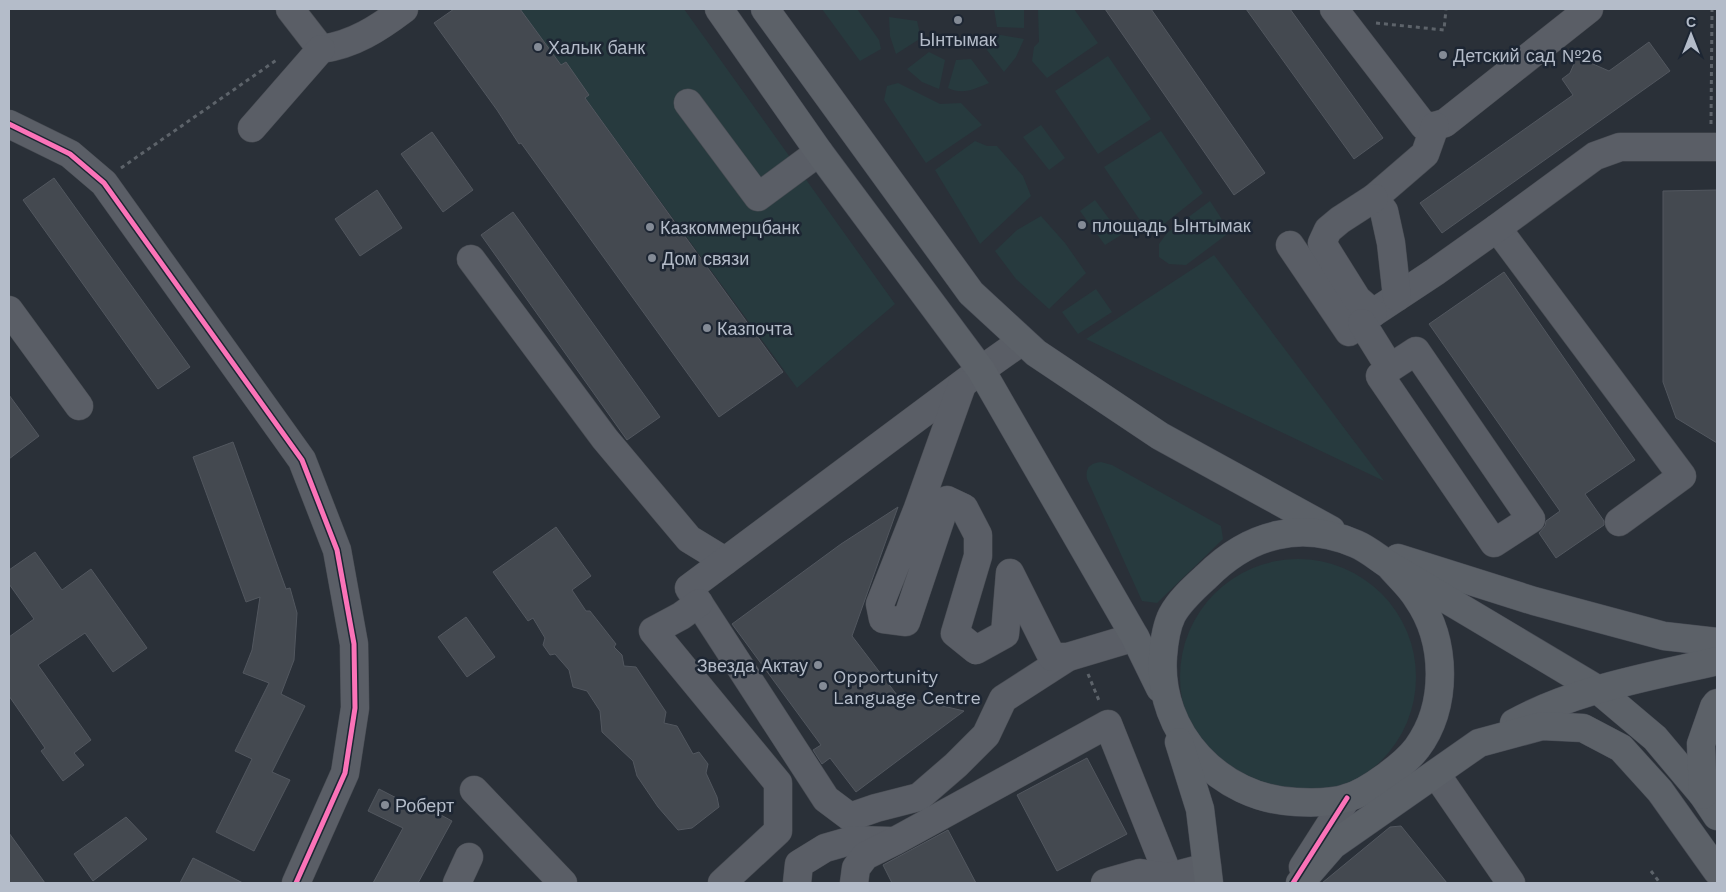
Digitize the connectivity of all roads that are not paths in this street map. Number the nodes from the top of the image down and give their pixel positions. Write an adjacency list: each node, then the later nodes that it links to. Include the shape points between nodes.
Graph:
1 (290, 9): 7 (street)
2 (404, 9): 7 (street, via 378,28 338,47)
3 (719, 9): 13 (main road)
4 (766, 9): 21 (main road, via 971,293)
5 (1334, 9): 10 (street, via 1424,126)
6 (1589, 9): 10 (street, via 1444,123)
7 (321, 49): 11 (street)
8 (688, 103): 13 (street, via 758,198)
9 (9, 124): 47 (street, via 70,154 104,183 302,460 337,550 354,644 355,708 345,773)
10 (1435, 126): 14 (street, via 1425,154)
11 (252, 128)
12 (1714, 147): 15 (street, via 1620,147 1595,156)
13 (819, 152): 23 (main road)
14 (1374, 198): 18 (street, via 1384,210); 20 (street, via 1328,230 1322,243)
15 (1497, 228): 18 (street); 25 (street, via 1682,476)
16 (1290, 246): 20 (street, via 1350,332)
17 (471, 260): 27 (street, via 605,439 689,539)
18 (1397, 297): 20 (street)
19 (9, 310): 24 (street)
20 (1368, 318): 22 (street)
21 (1022, 341): 23 (street); 26 (main road, via 1160,436)
22 (1390, 368): 22 (street, via 1416,351 1531,519 1494,544 1380,376)
23 (971, 378): 27 (street); 30 (main road); 32 (street, via 880,604 883,619 906,622 947,500 964,508 978,535 978,556 955,632 976,650 1005,634 1010,573 1052,657)
24 (79, 406)
25 (1619, 522)
26 (1359, 545): 28 (main road); 31 (main road, via 1534,601 1664,636); 36 (main road, via 1327,534 1301,531 1272,535 1220,562 1172,614 1164,640 1162,671)
27 (725, 561): 29 (street, via 689,588)
28 (1388, 565): 34 (main road); 40 (main road, via 1417,597 1429,619 1440,669 1438,700 1427,735 1408,759)
29 (699, 603): 32 (street, via 826,799 850,817 919,797 986,735 1003,699); 50 (street, via 652,631 778,783 778,831)
30 (1135, 637): 32 (street); 36 (main road)
31 (1717, 642)
32 (1074, 655)
33 (1717, 661): 34 (main road)
34 (1597, 689): 37 (main road, via 1534,712); 41 (main road, via 1655,738)
35 (1717, 703): 41 (main road, via 1702,744)
36 (1168, 708): 40 (main road, via 1185,741 1204,764 1228,782 1256,795 1285,802 1315,803); 45 (main road, via 1200,809)
37 (1479, 743): 38 (main road); 40 (main road); 44 (main road, via 1542,726 1583,728 1621,748 1660,792)
38 (1436, 774): 55 (main road, via 1333,845); 56 (street)
39 (474, 790): 49 (street)
40 (1354, 795): 54 (street)
41 (1710, 806)
42 (895, 841): 46 (street, via 1108,724); 51 (street, via 853,840 825,848 799,864); 52 (street, via 865,856 856,868)
43 (470, 857): 48 (street)
44 (1717, 871)
45 (1208, 875): 46 (street)
46 (1169, 877): 53 (street, via 1140,873)
47 (296, 883)
48 (457, 883)
49 (563, 883)
50 (722, 883)
51 (797, 883)
52 (854, 883)
53 (1105, 883)
54 (1293, 883)
55 (1300, 883)
56 (1511, 883)

